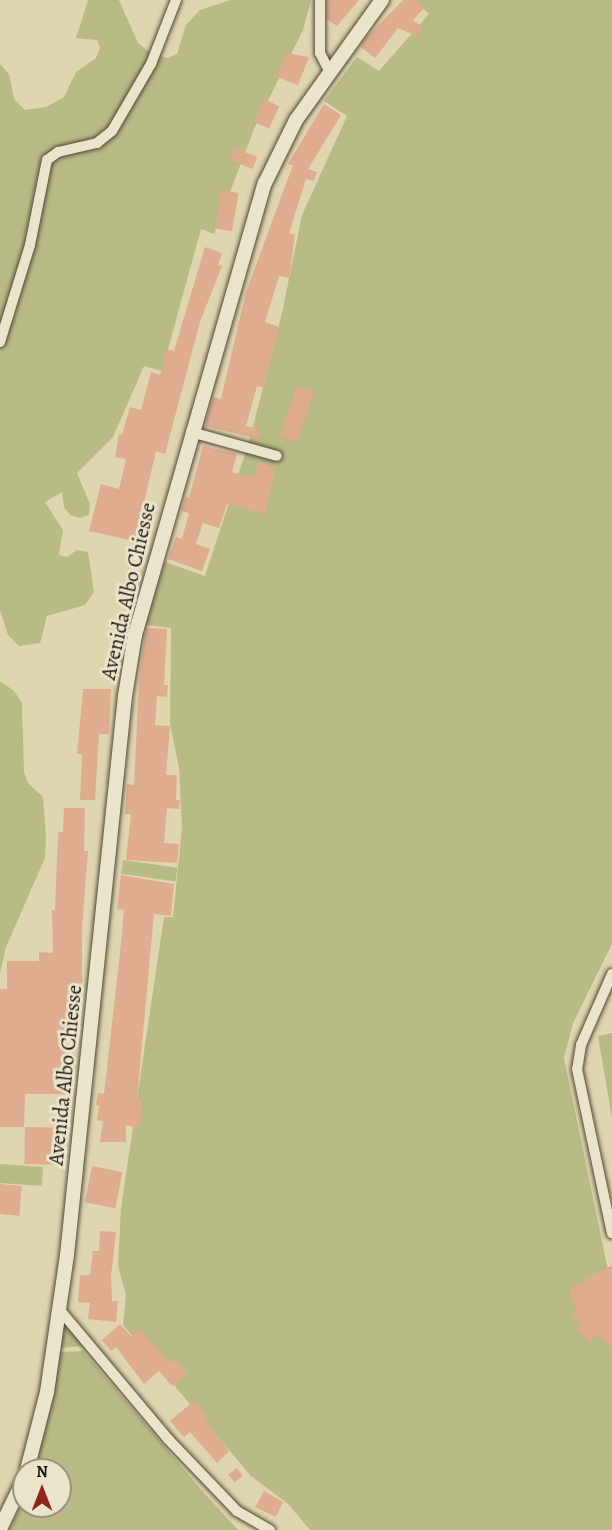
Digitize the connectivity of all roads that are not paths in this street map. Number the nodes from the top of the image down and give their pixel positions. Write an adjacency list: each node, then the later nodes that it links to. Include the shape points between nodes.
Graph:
1 (176, 0): 5 (street, via 151,64 112,131 97,142 58,152 46,160 30,245)
2 (320, 0): 4 (street, via 320,53)
3 (382, 0): 4 (street, Avenida Albo Chiesse)
4 (329, 71): 6 (street, Avenida Albo Chiesse, via 278,152 265,183)
5 (0, 342)
6 (191, 432): 7 (street); 10 (street, Avenida Albo Chiesse, via 147,586 125,696)
7 (277, 456)
8 (612, 974): 9 (street, via 581,1045 577,1069)
9 (612, 1233)
10 (59, 1310): 11 (street, Avenida Albo Chiesse, via 47,1392); 14 (street, via 168,1439 229,1503 251,1523)
11 (30, 1458)
12 (12, 1504): 13 (street)
13 (0, 1529)
14 (270, 1530)

